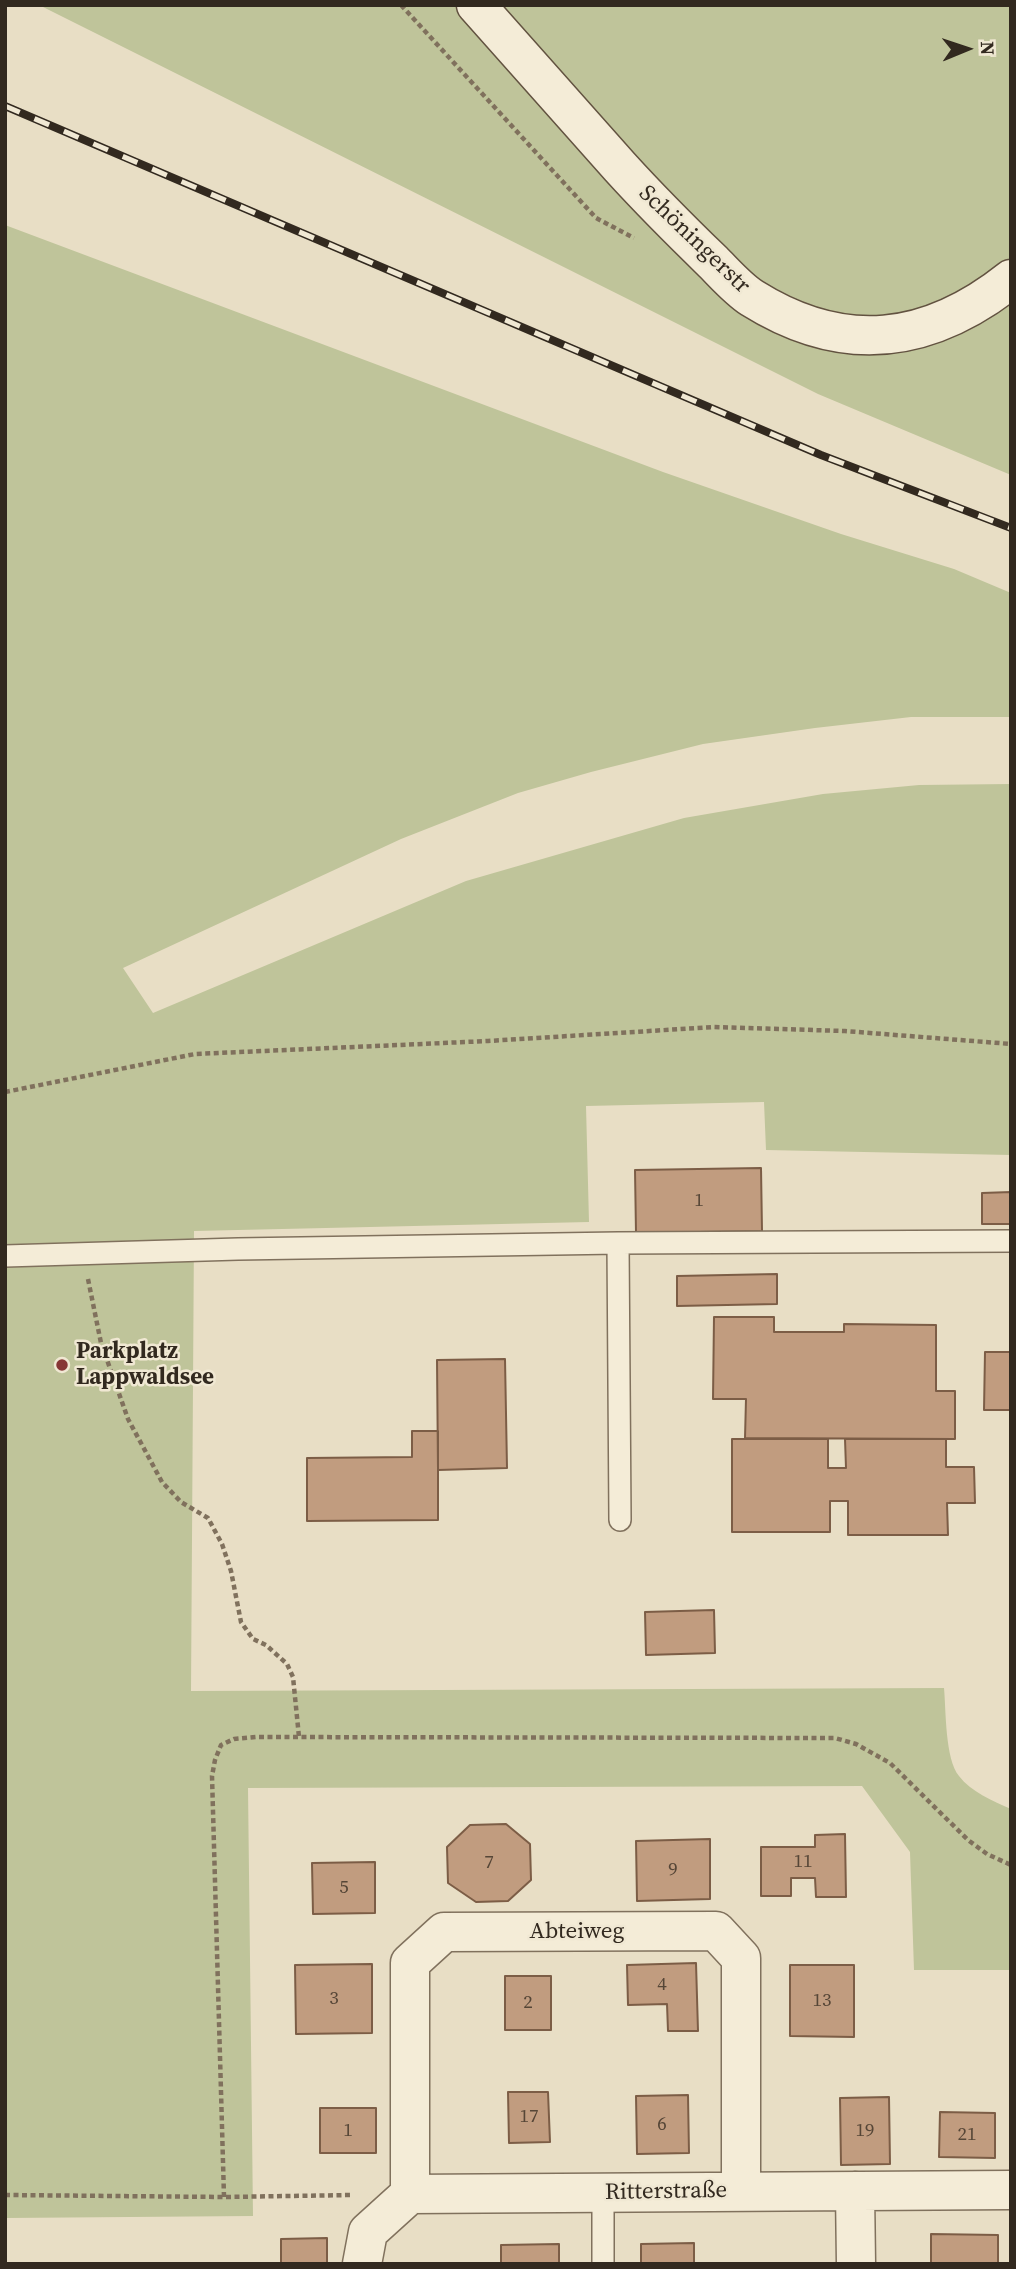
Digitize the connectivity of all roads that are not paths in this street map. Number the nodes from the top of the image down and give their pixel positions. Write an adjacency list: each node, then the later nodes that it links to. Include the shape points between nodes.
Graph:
1 (475, 5): 2 (street, Schöningerstr, via 662,214 749,296 786,317 821,330 864,337 904,332 948,320)
2 (1011, 279)
3 (1011, 1241): 4 (lane)
4 (618, 1243): 5 (lane); 6 (lane)
5 (5, 1256)
6 (620, 1520)
7 (1011, 2190): 9 (street, Ritterstraße)
8 (741, 2191): 9 (street, Ritterstraße); 10 (street, Ritterstraße); 11 (street, Abteiweg, via 741,1958 716,1931 444,1932 411,1963)
9 (855, 2191): 14 (street)
10 (603, 2193): 11 (street, Ritterstraße); 13 (lane)
11 (410, 2194): 12 (street, via 369,2232)
12 (362, 2264)
13 (603, 2264)
14 (856, 2264)

